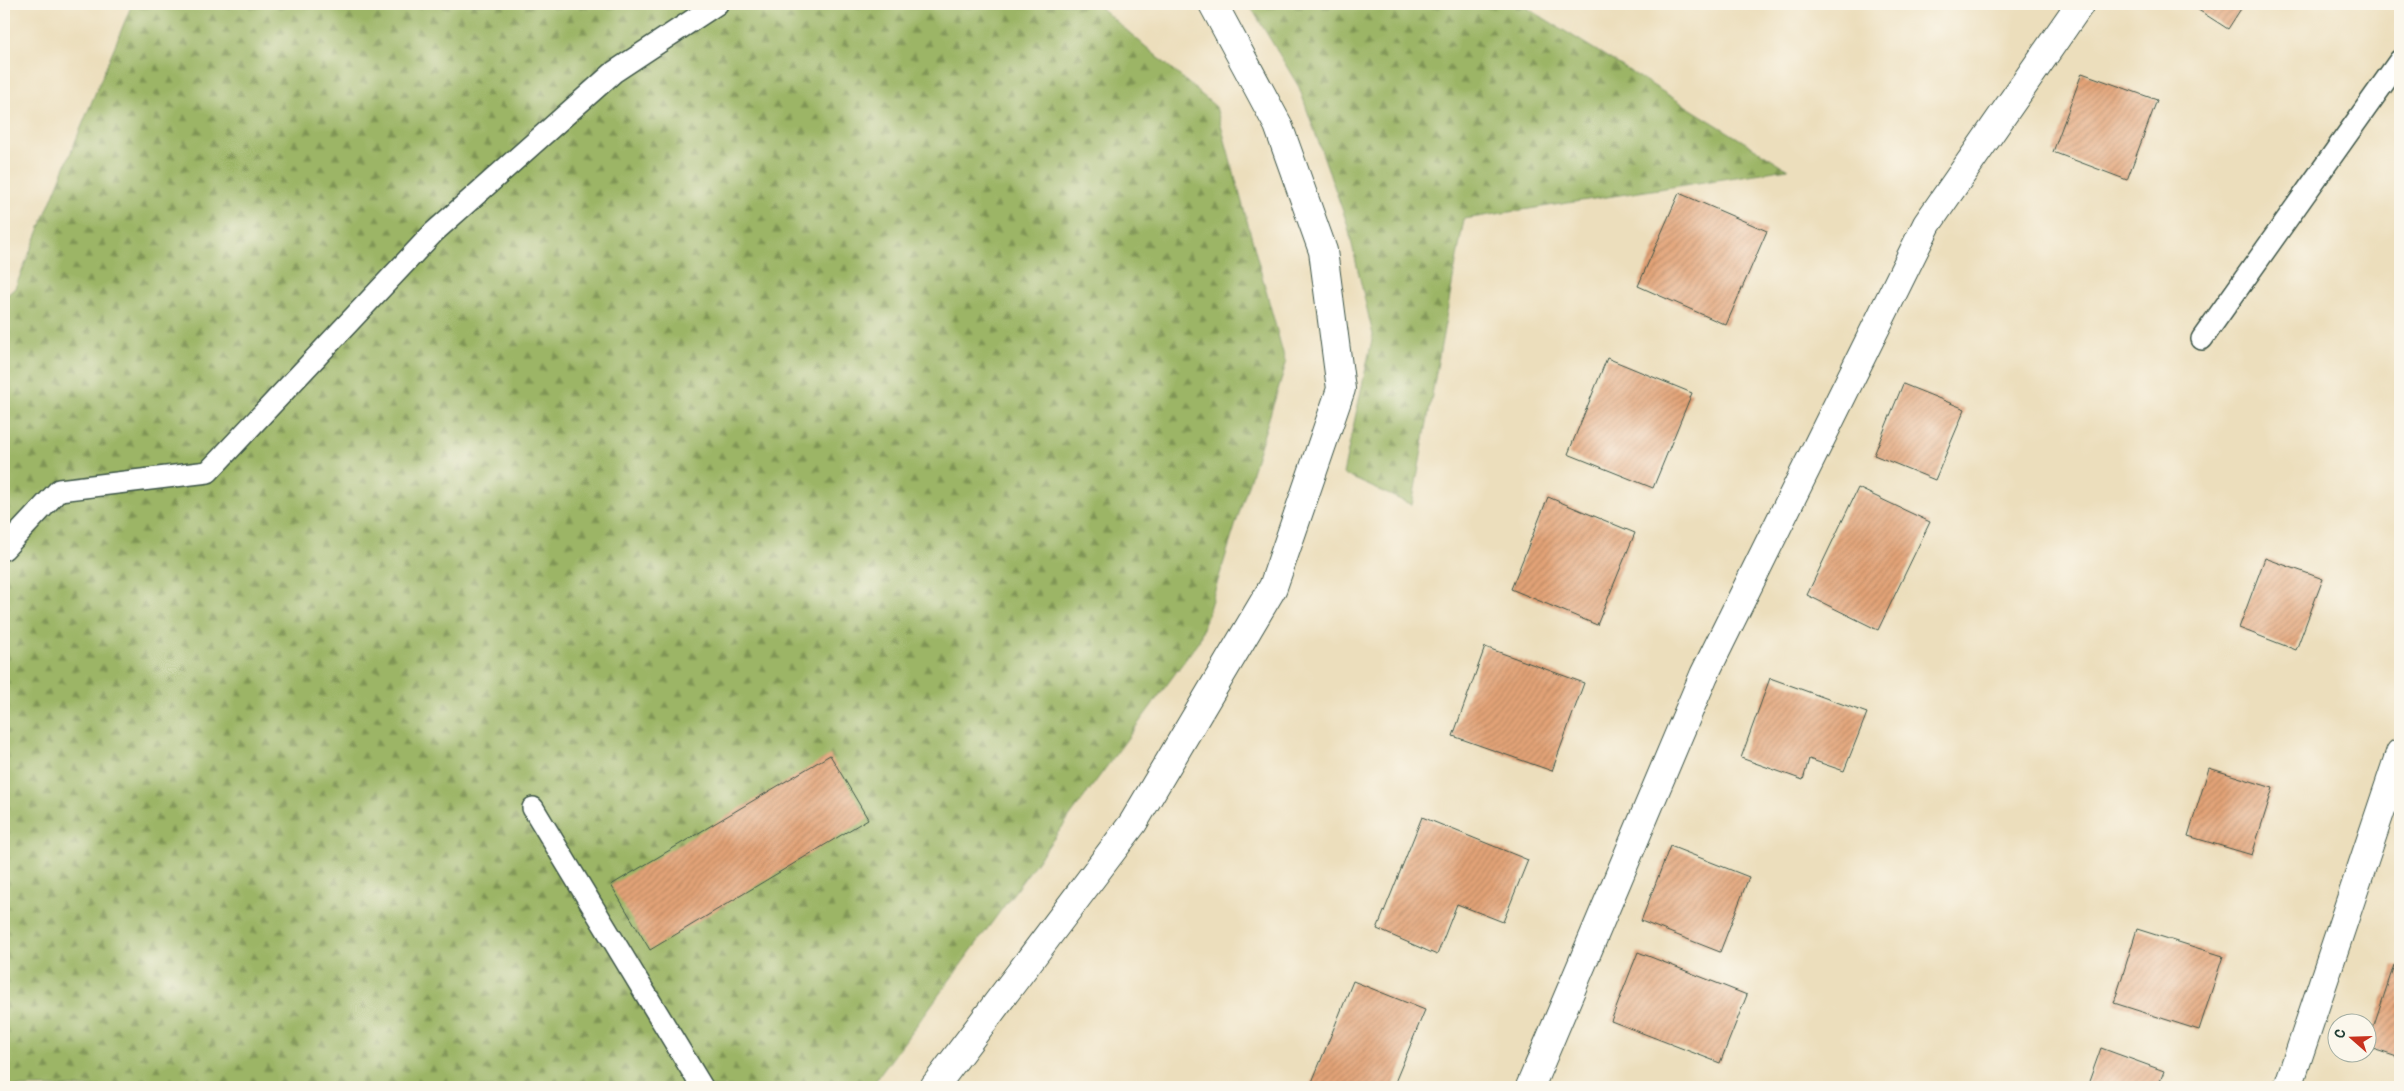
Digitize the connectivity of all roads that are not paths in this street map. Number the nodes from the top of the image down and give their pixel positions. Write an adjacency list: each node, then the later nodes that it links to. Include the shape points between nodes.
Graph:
1 (717, 4): 6 (lane, via 614,72 434,232 208,472 59,490)
2 (1213, 4): 10 (street, via 1278,125 1323,250 1341,389 1273,587 1134,823)
3 (2080, 4): 11 (street, via 1926,224 1704,675)
4 (2400, 60): 5 (lane)
5 (2202, 339)
6 (4, 549)
7 (2400, 753): 12 (street)
8 (533, 808): 9 (lane)
9 (702, 1087)
10 (934, 1087)
11 (1530, 1087)
12 (2288, 1087)

